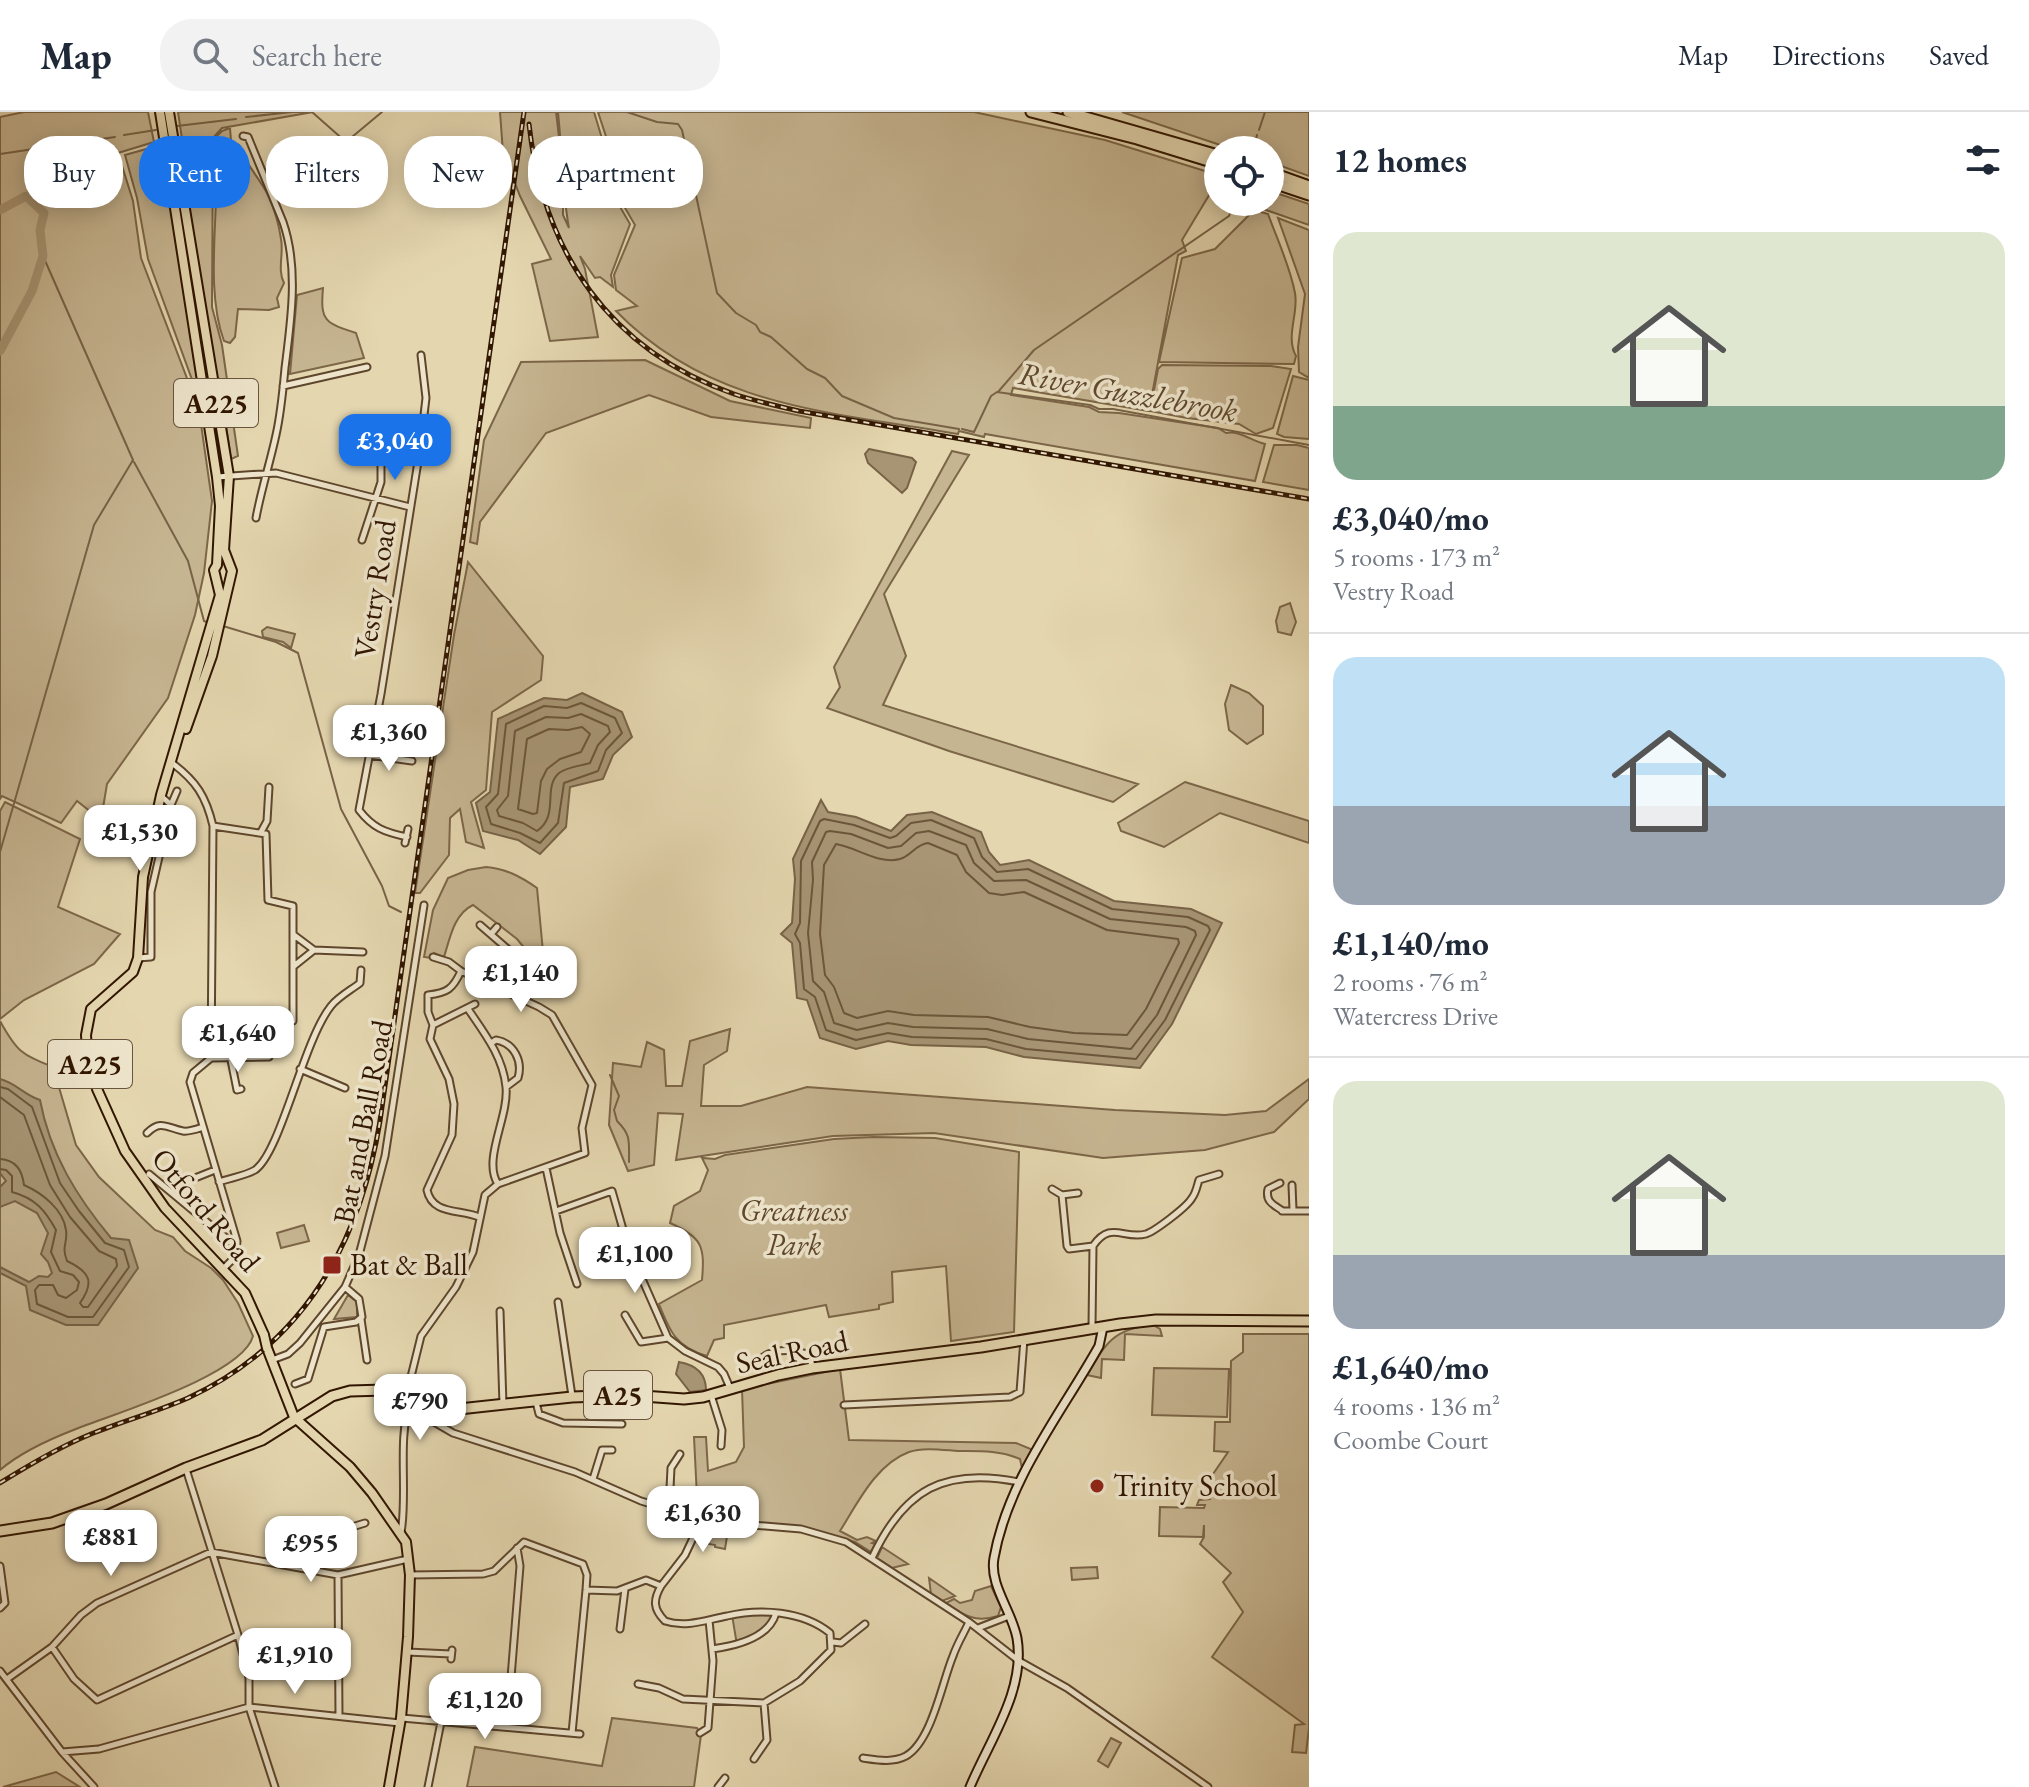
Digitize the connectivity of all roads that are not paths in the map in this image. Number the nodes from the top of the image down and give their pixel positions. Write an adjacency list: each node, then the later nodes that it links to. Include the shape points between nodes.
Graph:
1 (160, 112): 18 (main road, A225)
2 (169, 112): 16 (main road, A225)
3 (1031, 112): 7 (highway)
4 (1068, 112): 6 (highway)
5 (250, 142): 14 (street, via 287,233 292,303)
6 (1204, 151)
7 (1204, 160)
8 (1284, 177): 9 (highway)
9 (1309, 186)
10 (1284, 187): 11 (highway)
11 (1309, 195)
12 (421, 355): 20 (street, Vestry Road, via 426,398)
13 (367, 367): 14 (street)
14 (283, 386): 17 (street, via 277,434)
15 (381, 460): 19 (street)
16 (229, 476): 17 (street, Vestry Road); 18 (street, Vestry Road); 23 (main road, A225)
17 (264, 476): 19 (street, Vestry Road, via 276,473); 21 (street)
18 (217, 477): 24 (main road, A225)
19 (375, 498): 20 (street, Vestry Road); 22 (street)
20 (410, 507): 27 (street, Vestry Road)
21 (256, 518)
22 (362, 540)
23 (227, 563): 24 (main road); 25 (main road, A225)
24 (217, 565): 26 (main road, A225)
25 (231, 576): 26 (main road, via 224,581); 29 (main road, A225, via 212,656)
26 (216, 577): 29 (main road, A225, via 220,595)
27 (369, 755): 28 (street); 35 (street, Vestry Road, via 359,810 381,832 406,840)
28 (412, 761)
29 (172, 763): 32 (main road, A225); 34 (street, via 192,778)
30 (269, 787): 36 (street)
31 (177, 791): 33 (street, Otford Road)
32 (161, 795): 33 (street); 45 (main road, A225, via 143,877)
33 (171, 805): 45 (street, Otford Road, via 151,892 151,957)
34 (213, 826): 36 (street); 56 (street)
35 (408, 829)
36 (261, 832): 40 (street, via 266,836 268,900 293,905)
37 (424, 905): 86 (street, Bat and Ball Road, via 385,1156 359,1255)
38 (480, 925): 41 (street)
39 (497, 927): 41 (street)
40 (293, 934): 42 (street); 46 (street)
41 (491, 934): 49 (street, via 514,955)
42 (314, 950): 43 (street); 46 (street)
43 (363, 952)
44 (433, 957): 48 (street)
45 (138, 958): 84 (main road, Otford Road / A225, via 133,972 91,1009 87,1050 97,1089 138,1171)
46 (294, 966): 52 (street)
47 (361, 970): 58 (street, via 360,983 332,1005)
48 (461, 971): 49 (street); 53 (street, via 446,993 428,995)
49 (492, 985): 64 (street, via 552,1015 592,1085 582,1128 585,1153)
50 (475, 1004): 51 (street)
51 (468, 1009): 53 (street); 54 (street)
52 (293, 1021)
53 (433, 1025): 80 (street, via 430,1039 449,1079 454,1121 428,1196 440,1208)
54 (491, 1043): 59 (street); 59 (street, via 504,1042 518,1060 518,1078)
55 (269, 1057): 57 (street)
56 (211, 1058): 57 (street); 62 (street, via 190,1082)
57 (231, 1060): 61 (street, via 237,1090)
58 (300, 1069): 60 (street); 69 (street, via 260,1164)
59 (506, 1087): 71 (street, via 491,1171)
60 (345, 1088)
61 (241, 1089)
62 (203, 1127): 63 (street, via 183,1131 152,1124); 65 (street)
63 (147, 1133)
64 (546, 1168): 71 (street); 77 (street)
65 (215, 1170): 68 (street); 69 (street)
66 (149, 1174): 83 (street, Otford Road)
67 (1219, 1174): 79 (street, via 1199,1180 1189,1202)
68 (195, 1178)
69 (219, 1182): 83 (street)
70 (1280, 1183): 76 (street, via 1268,1189 1269,1202 1281,1212)
71 (498, 1184): 80 (street, via 485,1195)
72 (1292, 1185): 76 (street)
73 (1052, 1189): 75 (street)
74 (1078, 1193): 75 (street)
75 (1062, 1195): 82 (street, via 1067,1246)
76 (1293, 1210): 78 (street)
77 (556, 1211): 85 (street); 94 (street, via 612,1191 628,1247)
78 (1309, 1211)
79 (1173, 1215): 81 (street); 82 (street, via 1143,1235 1108,1232)
80 (479, 1217): 104 (street, via 466,1268 421,1336)
81 (1178, 1220)
82 (1093, 1246): 93 (street)
83 (237, 1247): 84 (street)
84 (222, 1269): 96 (main road, Otford Road / A225, bridge, via 245,1293)
85 (577, 1284)
86 (345, 1287): 90 (street, via 361,1301); 96 (street, Bat and Ball Road, via 300,1343)
87 (558, 1302): 103 (street)
88 (500, 1311): 106 (street)
89 (625, 1315): 94 (street, via 641,1342)
90 (361, 1319): 97 (street); 100 (street, via 325,1326 307,1380)
91 (1309, 1321): 92 (highway, Seal Road / A25, via 1156,1320)
92 (1103, 1327): 93 (highway, Seal Road / A25); 117 (main road, via 1099,1346)
93 (1092, 1328): 95 (highway, Seal Road / A25)
94 (668, 1338): 101 (street, via 718,1367)
95 (1024, 1338): 99 (highway, Seal Road / A25); 107 (street, via 1020,1392 1010,1397)
96 (271, 1360): 108 (main road, Otford Road / A225)
97 (367, 1360)
98 (756, 1363): 99 (street, via 764,1354 791,1350 810,1355)
99 (812, 1368): 101 (highway, Seal Road / A25)
100 (295, 1384)
101 (730, 1389): 102 (highway, Seal Road / A25)
102 (711, 1395): 103 (highway, Seal Road / A25); 111 (street)
103 (572, 1397): 105 (highway, Seal Road / A25)
104 (409, 1401): 106 (highway, Seal Road / A25, via 452,1409); 108 (highway, Seal Road / A25, via 382,1389 350,1391); 116 (street, via 453,1433); 123 (street)
105 (536, 1401): 106 (highway, Seal Road / A25); 109 (street, via 539,1414 551,1421)
106 (503, 1405)
107 (844, 1405)
108 (294, 1417): 115 (highway, A25, via 262,1440); 123 (main road, A225, via 350,1467)
109 (620, 1423)
110 (714, 1430): 111 (street)
111 (722, 1430): 112 (street)
112 (721, 1446)
113 (612, 1450): 116 (street, via 602,1450)
114 (680, 1454): 118 (street, via 671,1468)
115 (186, 1468): 122 (highway, A25, via 89,1511); 125 (street)
116 (593, 1479): 118 (street)
117 (1020, 1483): 127 (street, via 970,1476 932,1487 900,1510); 136 (main road, via 993,1563)
118 (669, 1508): 119 (street)
119 (702, 1519): 127 (street, via 807,1531 846,1542); 131 (street, via 685,1555)
120 (339, 1523): 121 (street)
121 (365, 1523)
122 (0, 1531)
123 (401, 1532): 126 (main road, A225)
124 (517, 1547): 130 (street, via 494,1571 483,1574); 133 (street, via 531,1543 580,1561 586,1569); 162 (street, via 520,1566)
125 (211, 1552): 129 (street); 142 (street); 145 (street, via 97,1603)
126 (409, 1558): 129 (street); 130 (main road, A225)
127 (872, 1558): 138 (street)
128 (0, 1566): 134 (street, via 5,1603)
129 (338, 1575): 147 (street)
130 (410, 1575): 148 (main road, A225)
131 (661, 1586): 132 (street, via 646,1580); 137 (street, via 654,1598 665,1621 677,1625)
132 (625, 1589): 133 (street); 140 (street, via 620,1626)
133 (586, 1590): 163 (street)
134 (0, 1608)
135 (776, 1613): 137 (street); 144 (street, via 815,1623 830,1633); 146 (street, via 753,1638)
136 (1011, 1615): 141 (street); 150 (main road)
137 (709, 1620): 146 (street)
138 (969, 1622): 141 (street); 167 (street, via 921,1739 907,1756)
139 (865, 1624): 144 (street, via 841,1643)
140 (629, 1625)
141 (977, 1628): 150 (street)
142 (238, 1635): 145 (street, via 97,1700); 158 (street, via 249,1678)
143 (300, 1637): 147 (street, via 316,1650)
144 (833, 1642): 157 (street, via 825,1658 800,1681)
145 (52, 1647): 153 (street)
146 (712, 1649): 156 (street)
147 (338, 1650): 159 (street)
148 (406, 1652): 149 (street); 160 (main road, A225)
149 (451, 1654)
150 (1019, 1661): 175 (main road, via 1010,1698); 176 (street, via 1067,1688)
151 (0, 1671): 153 (street)
152 (650, 1675): 155 (street)
153 (7, 1679): 166 (street)
154 (638, 1684): 155 (street)
155 (648, 1685): 156 (street, via 683,1699)
156 (709, 1701): 157 (street); 164 (street, via 708,1728)
157 (764, 1703): 168 (street, via 767,1745)
158 (249, 1707): 159 (street); 166 (street, via 99,1749); 170 (street)
159 (339, 1716): 160 (street)
160 (400, 1720): 161 (street); 172 (main road, A225)
161 (441, 1722): 162 (street); 173 (street)
162 (507, 1727): 163 (street)
163 (572, 1733): 165 (street)
164 (700, 1733)
165 (580, 1734)
166 (62, 1752): 171 (street)
167 (863, 1758)
168 (754, 1759)
169 (725, 1778): 174 (street)
170 (273, 1786)
171 (94, 1787)
172 (389, 1787)
173 (428, 1787)
174 (718, 1787)
175 (970, 1787)
176 (1208, 1787)

